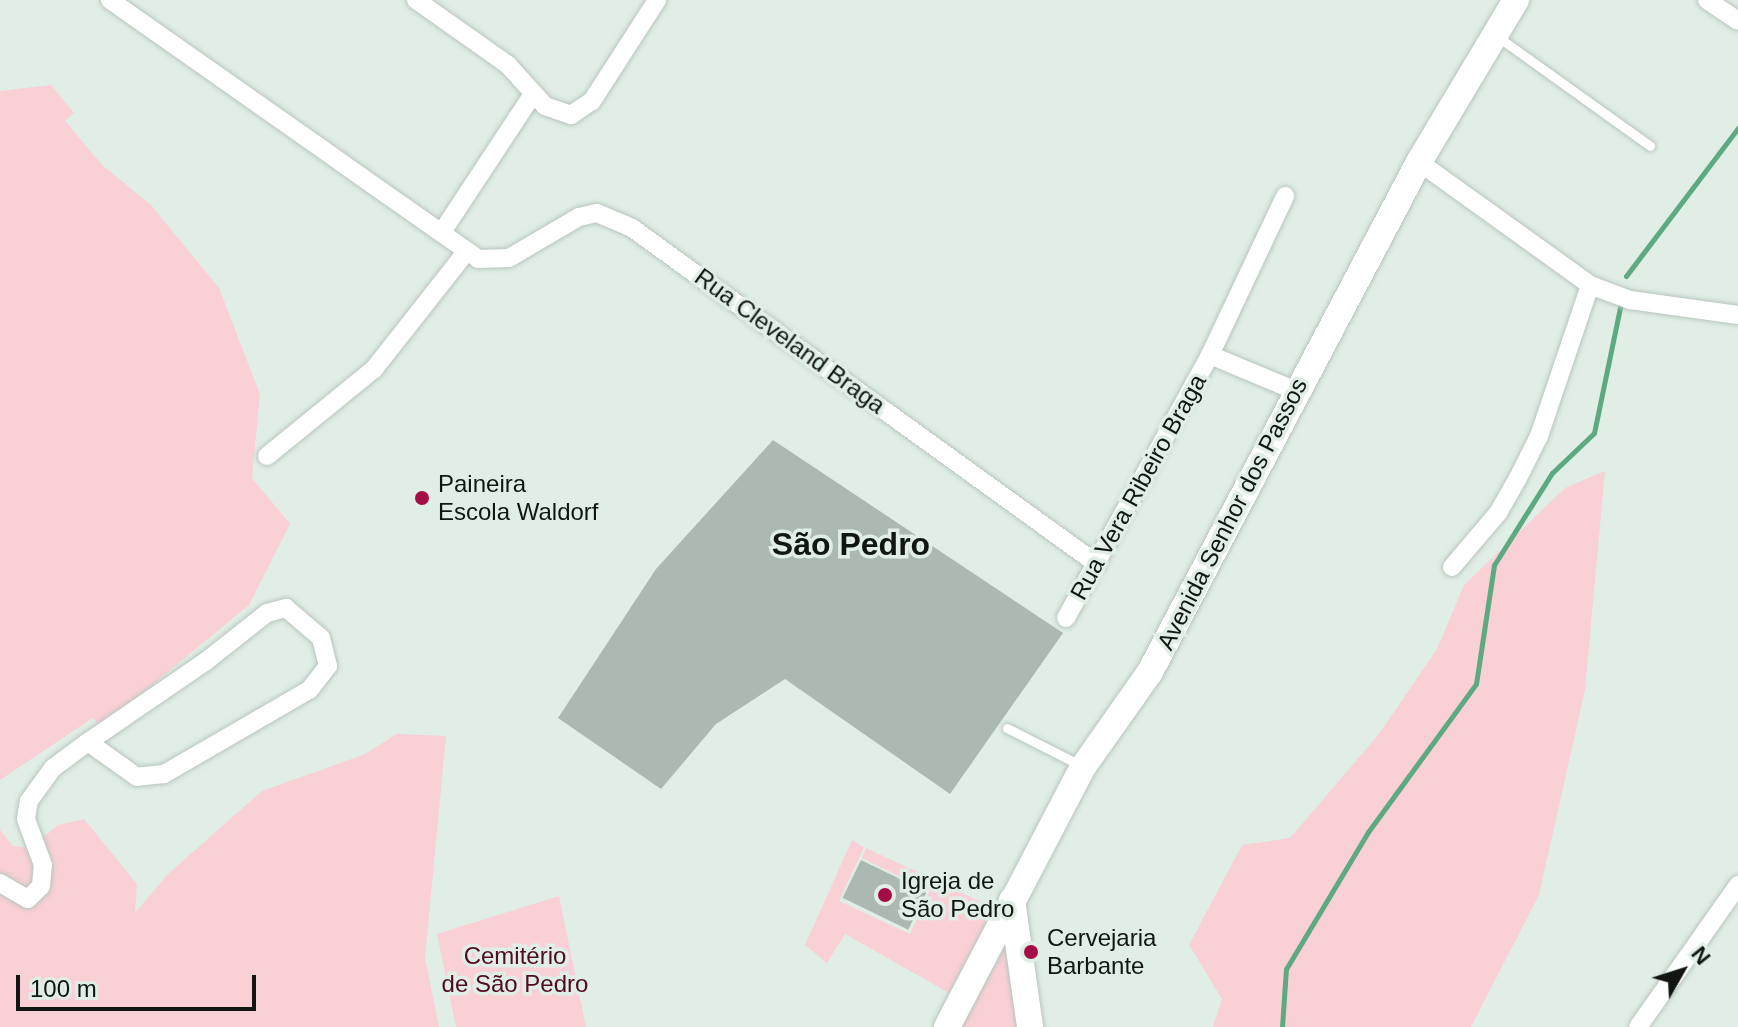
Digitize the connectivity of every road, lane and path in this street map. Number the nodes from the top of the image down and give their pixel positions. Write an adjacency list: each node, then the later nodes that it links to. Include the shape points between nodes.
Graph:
1 (110, 0): 12 (street)
2 (416, 0): 8 (street, via 508,65)
3 (657, 0): 8 (street, via 580,112 558,113)
4 (1707, 0): 6 (street)
5 (1512, 2): 7 (street, Avenida Senhor dos Passos)
6 (1738, 21)
7 (1495, 35): 9 (lane); 10 (street, Avenida Senhor dos Passos)
8 (533, 94): 12 (street)
9 (1650, 146)
10 (1419, 162): 14 (street); 17 (street, Avenida Senhor dos Passos)
11 (1285, 196): 16 (street, Rua Vera Ribeiro Braga)
12 (442, 232): 13 (street)
13 (466, 252): 18 (street, via 374,369); 19 (street, Rua Cleveland Braga, via 494,262 527,250 579,217 597,213 614,218)
14 (1590, 285): 15 (street, via 1630,300); 20 (street, via 1539,436 1498,513)
15 (1738, 315)
16 (1210, 355): 17 (street, Rua Vera Ribeiro Braga); 19 (street, Rua Vera Ribeiro Braga)
17 (1296, 391): 24 (street, Avenida Senhor dos Passos, via 1150,672)
18 (267, 456)
19 (1097, 564): 21 (street, Rua Vera Ribeiro Braga)
20 (1452, 567)
21 (1066, 618)
22 (1007, 728): 24 (lane)
23 (88, 742): 23 (street, via 277,609 298,614 321,638 328,666 309,690 164,774 137,777); 25 (street, via 53,768 29,801 26,819 43,865 37,893 20,897)
24 (1083, 767): 27 (street, Avenida Senhor dos Passos)
25 (0, 883)
26 (1738, 885): 30 (street)
27 (1012, 900): 28 (street, Avenida Senhor dos Passos); 29 (street)
28 (947, 1027)
29 (1030, 1027)
30 (1638, 1027)

